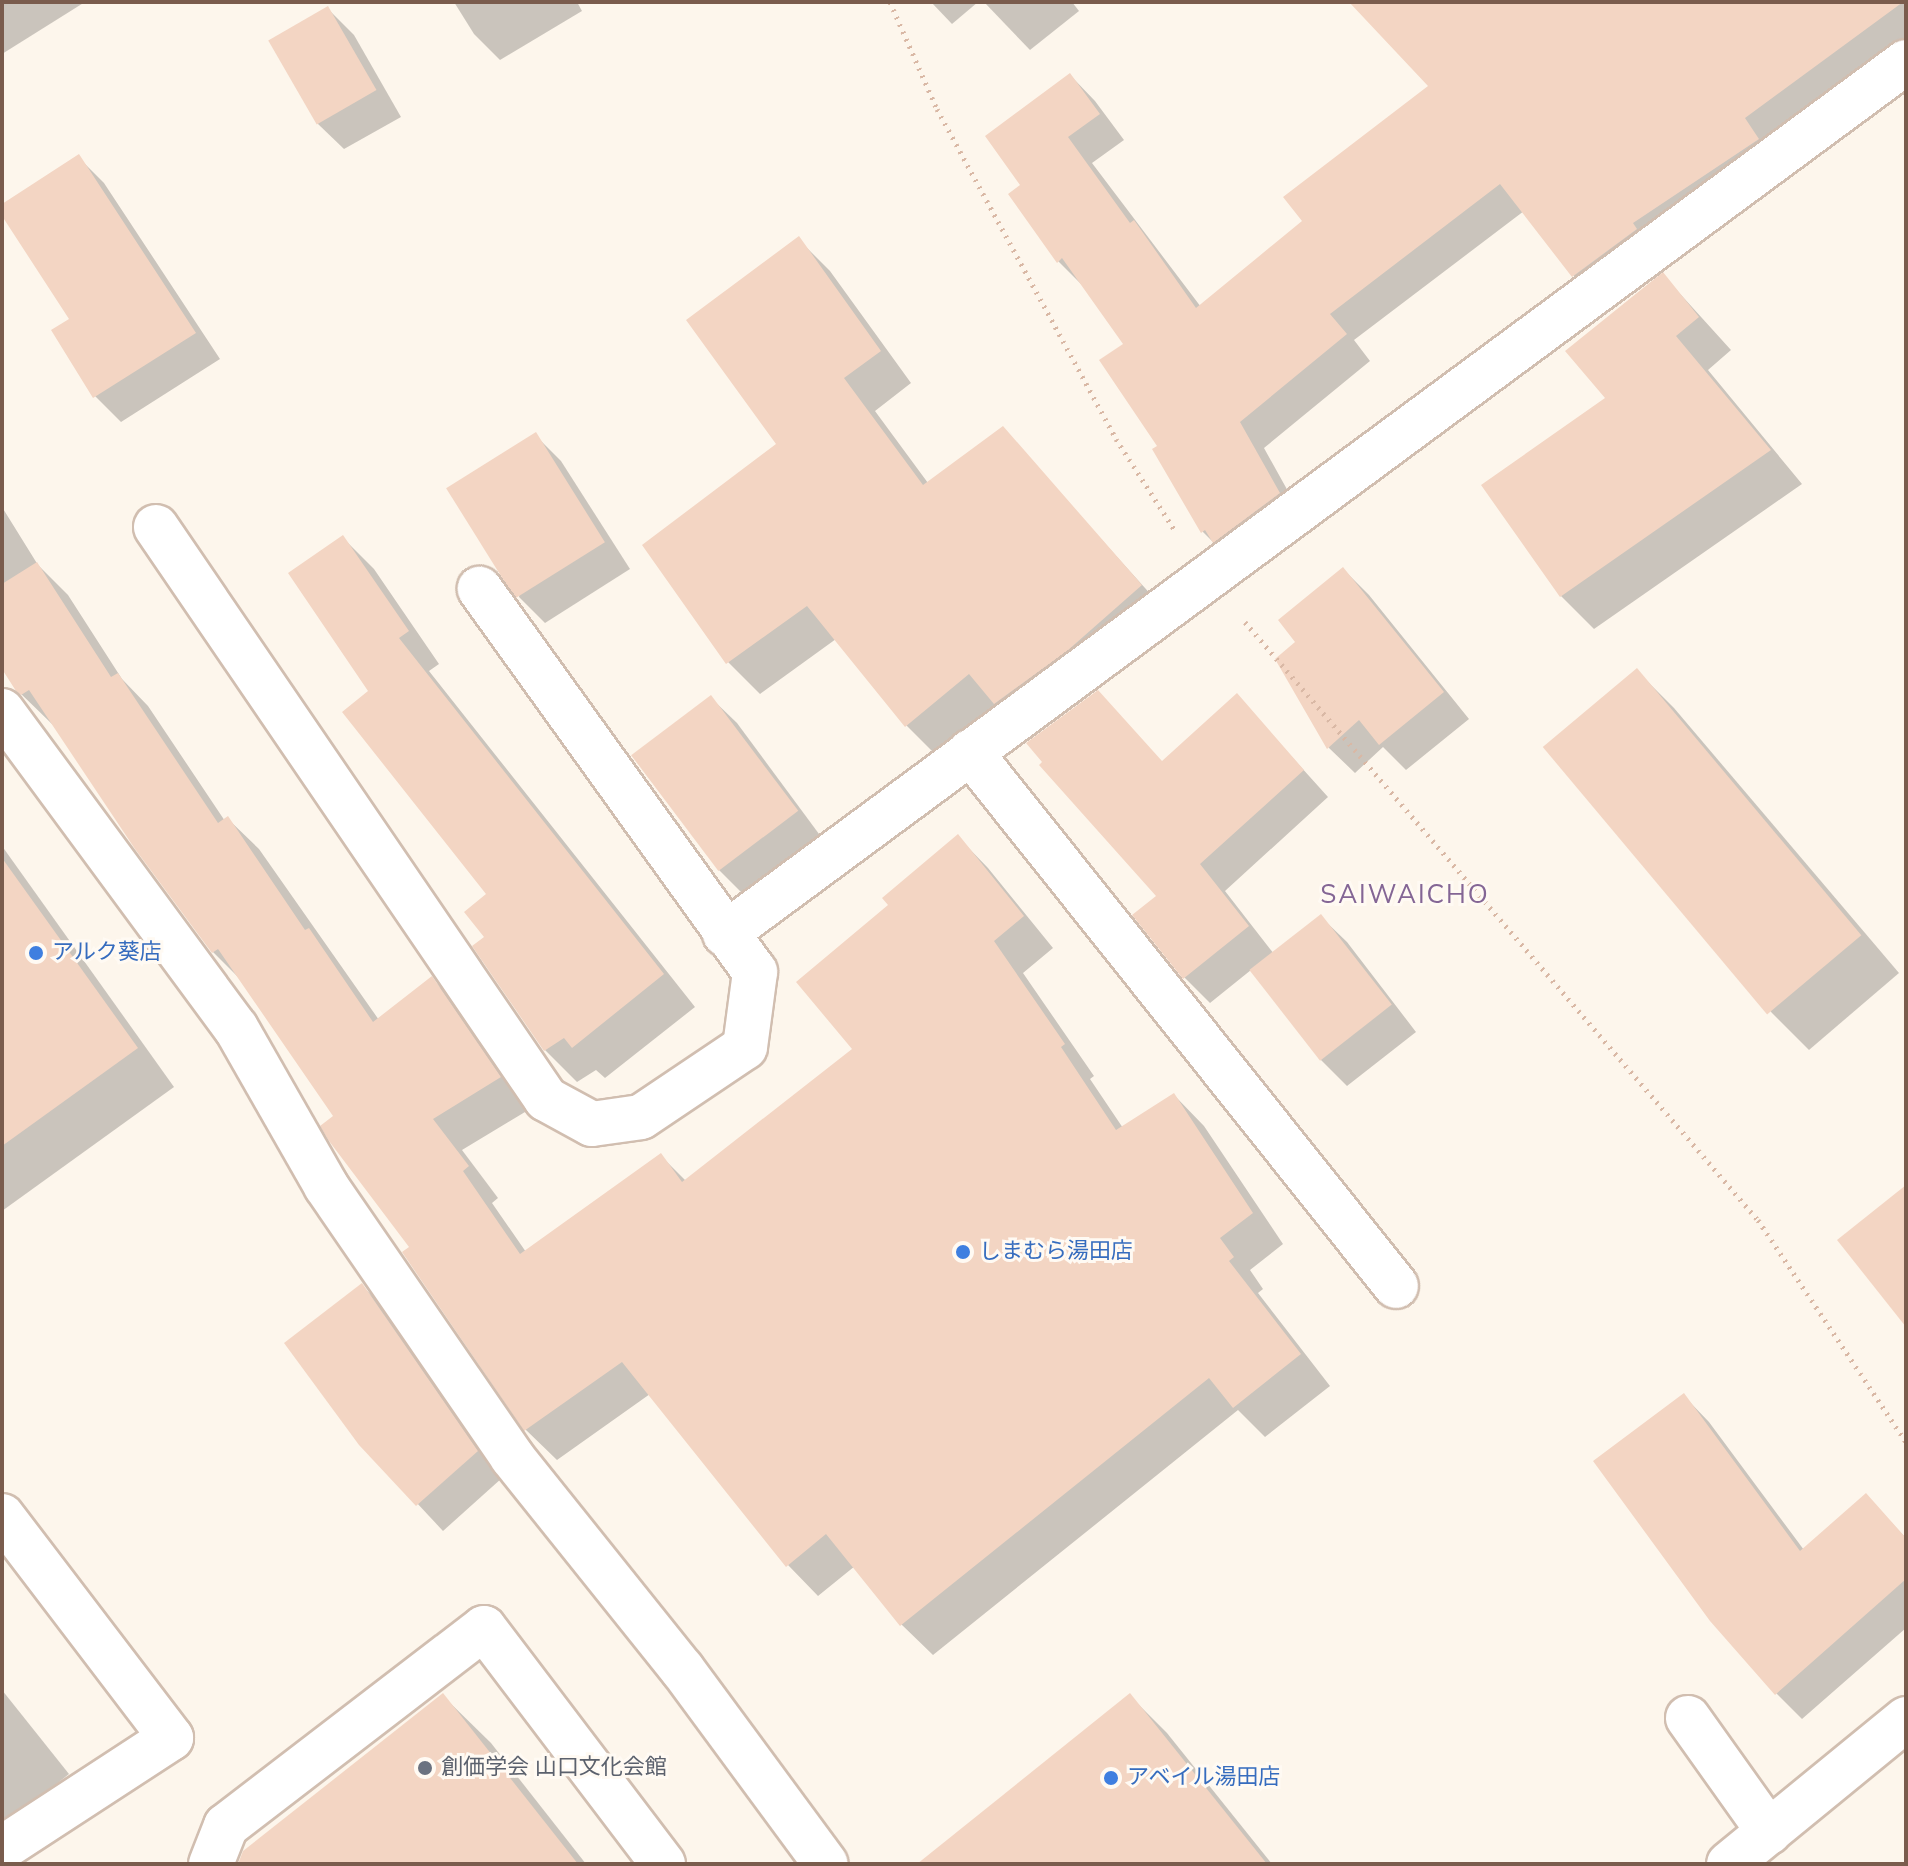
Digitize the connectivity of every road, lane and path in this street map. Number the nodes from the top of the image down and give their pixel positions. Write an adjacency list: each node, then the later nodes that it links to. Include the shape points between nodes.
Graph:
1 (890, 2): 4 (path, via 937,109 1116,439)
2 (1906, 62): 4 (street)
3 (156, 527): 8 (street, via 546,1099 592,1124 641,1117 745,1047 755,972)
4 (1207, 578): 7 (street); 10 (path, via 1758,1220)
5 (480, 589): 8 (street)
6 (2, 711): 18 (street, via 236,1028 326,1186 512,1457 682,1669)
7 (970, 752): 8 (street); 9 (street)
8 (725, 934)
9 (1396, 1286)
10 (1906, 1442)
11 (2, 1516): 15 (street, via 171,1738)
12 (1688, 1718): 14 (street)
13 (1906, 1719): 14 (street)
14 (1769, 1832): 19 (street)
15 (2, 1848)
16 (211, 1864): 17 (street, via 226,1826 484,1628)
17 (663, 1864)
18 (826, 1864)
19 (1729, 1864)

